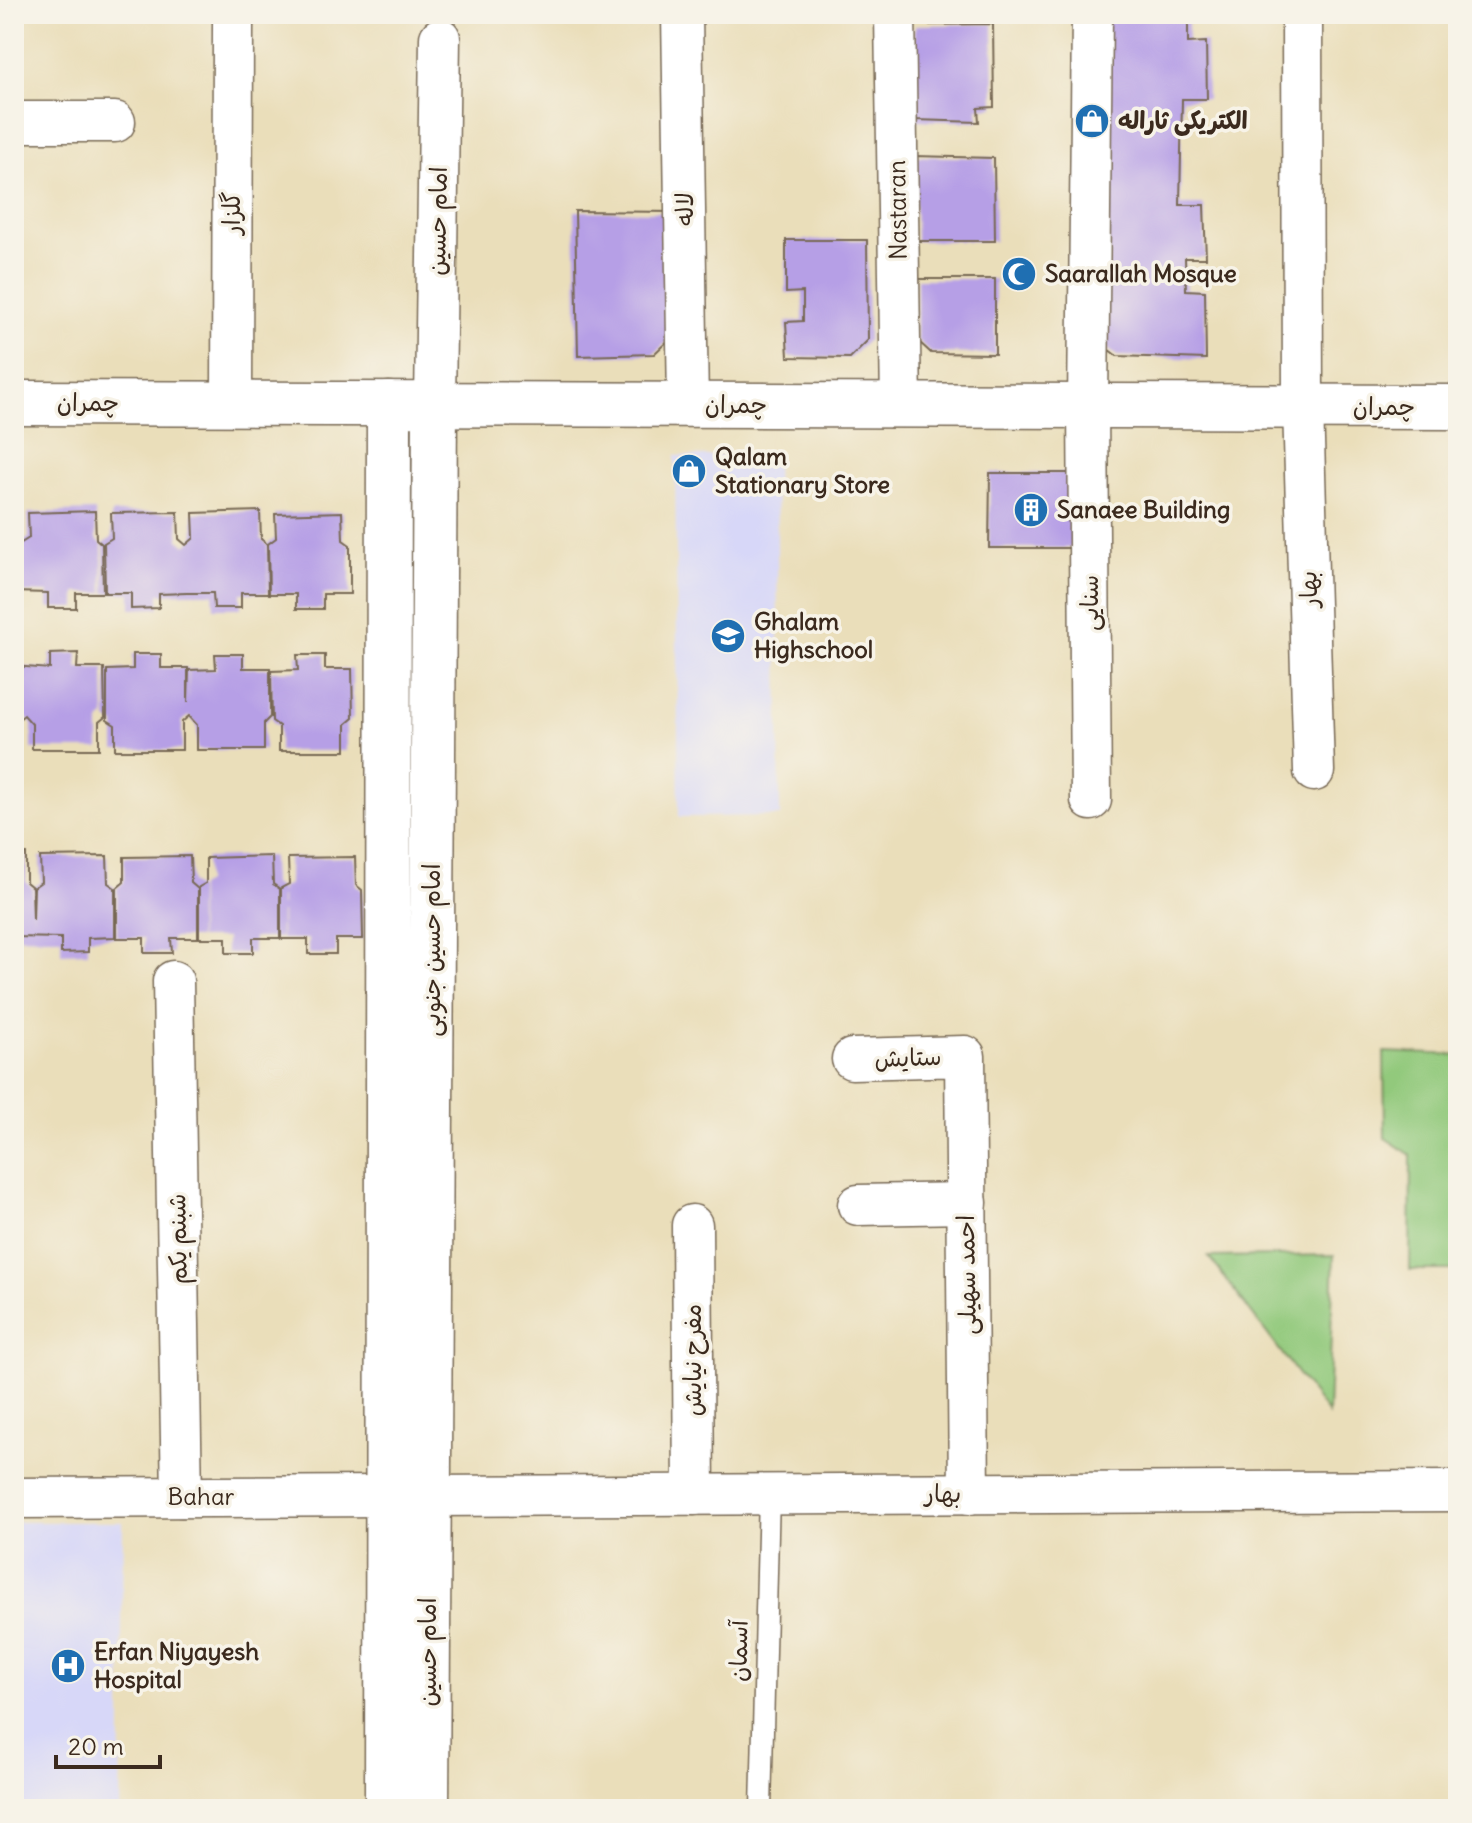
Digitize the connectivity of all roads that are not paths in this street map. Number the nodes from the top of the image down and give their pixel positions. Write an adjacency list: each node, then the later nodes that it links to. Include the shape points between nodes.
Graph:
1 (682, 14): 13 (street, لاله)
2 (895, 14): 14 (street, Nastaran)
3 (1092, 14): 15 (street, سنایی)
4 (1302, 14): 16 (street, بهار)
5 (233, 23): 10 (street, گلزار)
6 (440, 38): 12 (street, امام حسین)
7 (14, 122): 8 (street)
8 (115, 122)
9 (14, 403): 10 (street, چمران)
10 (232, 404): 11 (street, چمران)
11 (389, 404): 12 (street, چمران); 30 (street, امام حسین جنوبی)
12 (435, 404): 13 (street, چمران); 30 (street, امام حسین جنوبی)
13 (688, 405): 14 (street, چمران)
14 (901, 406): 15 (street, چمران)
15 (1088, 406): 16 (street, چمران); 19 (street, سنایی)
16 (1303, 407): 17 (street, چمران); 18 (street, بهار)
17 (1458, 407)
18 (1314, 771)
19 (1091, 800)
20 (173, 981): 31 (street, شبنم یکم)
21 (965, 1056): 22 (street, ستایش); 23 (street, احمد سهیلی)
22 (852, 1059)
23 (967, 1203): 24 (street); 28 (street, احمد سهیلی)
24 (858, 1205)
25 (692, 1225): 29 (street, مفرح نیایش)
26 (1458, 1491): 28 (street, بهار)
27 (769, 1494): 28 (street, بهار); 29 (street, بهار); 35 (lane, آسمان)
28 (969, 1494)
29 (694, 1495): 30 (street, بهار)
30 (408, 1496): 31 (street, Bahar); 33 (street, امام حسین); 34 (street, امام حسین)
31 (182, 1497): 32 (street, Bahar)
32 (14, 1498)
33 (387, 1809)
34 (427, 1809)
35 (761, 1809)

